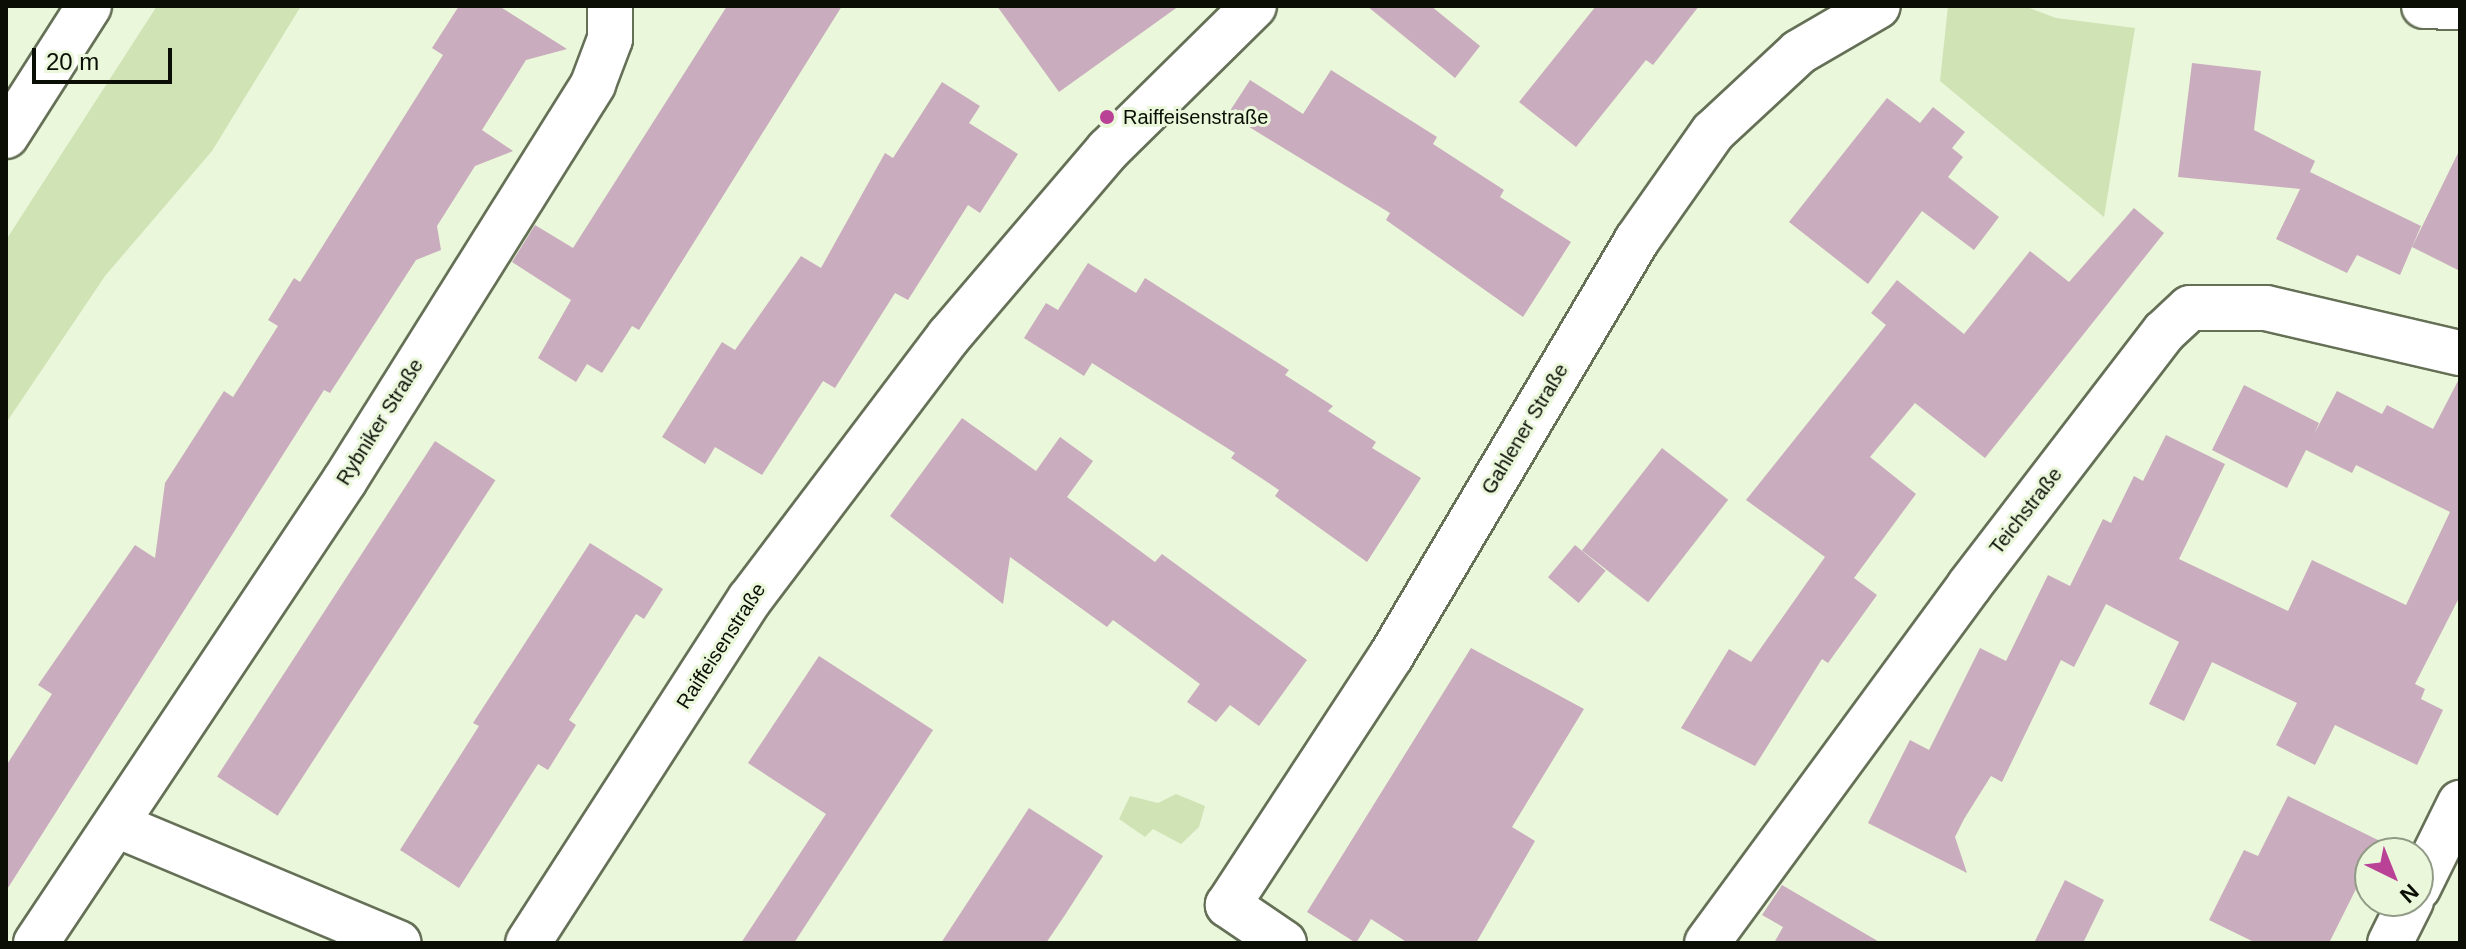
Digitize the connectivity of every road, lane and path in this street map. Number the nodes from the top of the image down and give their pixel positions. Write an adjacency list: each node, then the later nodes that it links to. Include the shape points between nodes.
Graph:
1 (89, 6): 7 (street)
2 (610, 6): 10 (street, Rybniker Straße, via 610,39 593,84)
3 (1254, 6): 15 (street, Raiffeisenstraße, via 1108,150 949,336 750,599)
4 (1878, 6): 16 (street, Gahlener Straße, via 1799,52 1713,132 1637,240 1391,656 1228,905)
5 (2424, 6): 6 (street)
6 (2460, 7)
7 (6, 136)
8 (2460, 353): 17 (street, Teichstraße, via 2266,308 2190,308 2164,332 1969,586)
9 (2460, 803): 11 (street)
10 (119, 826): 13 (street, Rybniker Straße); 14 (street)
11 (2434, 856)
12 (2403, 917): 18 (street)
13 (36, 943)
14 (399, 943)
15 (528, 943)
16 (1284, 943)
17 (1707, 943)
18 (2390, 943)

